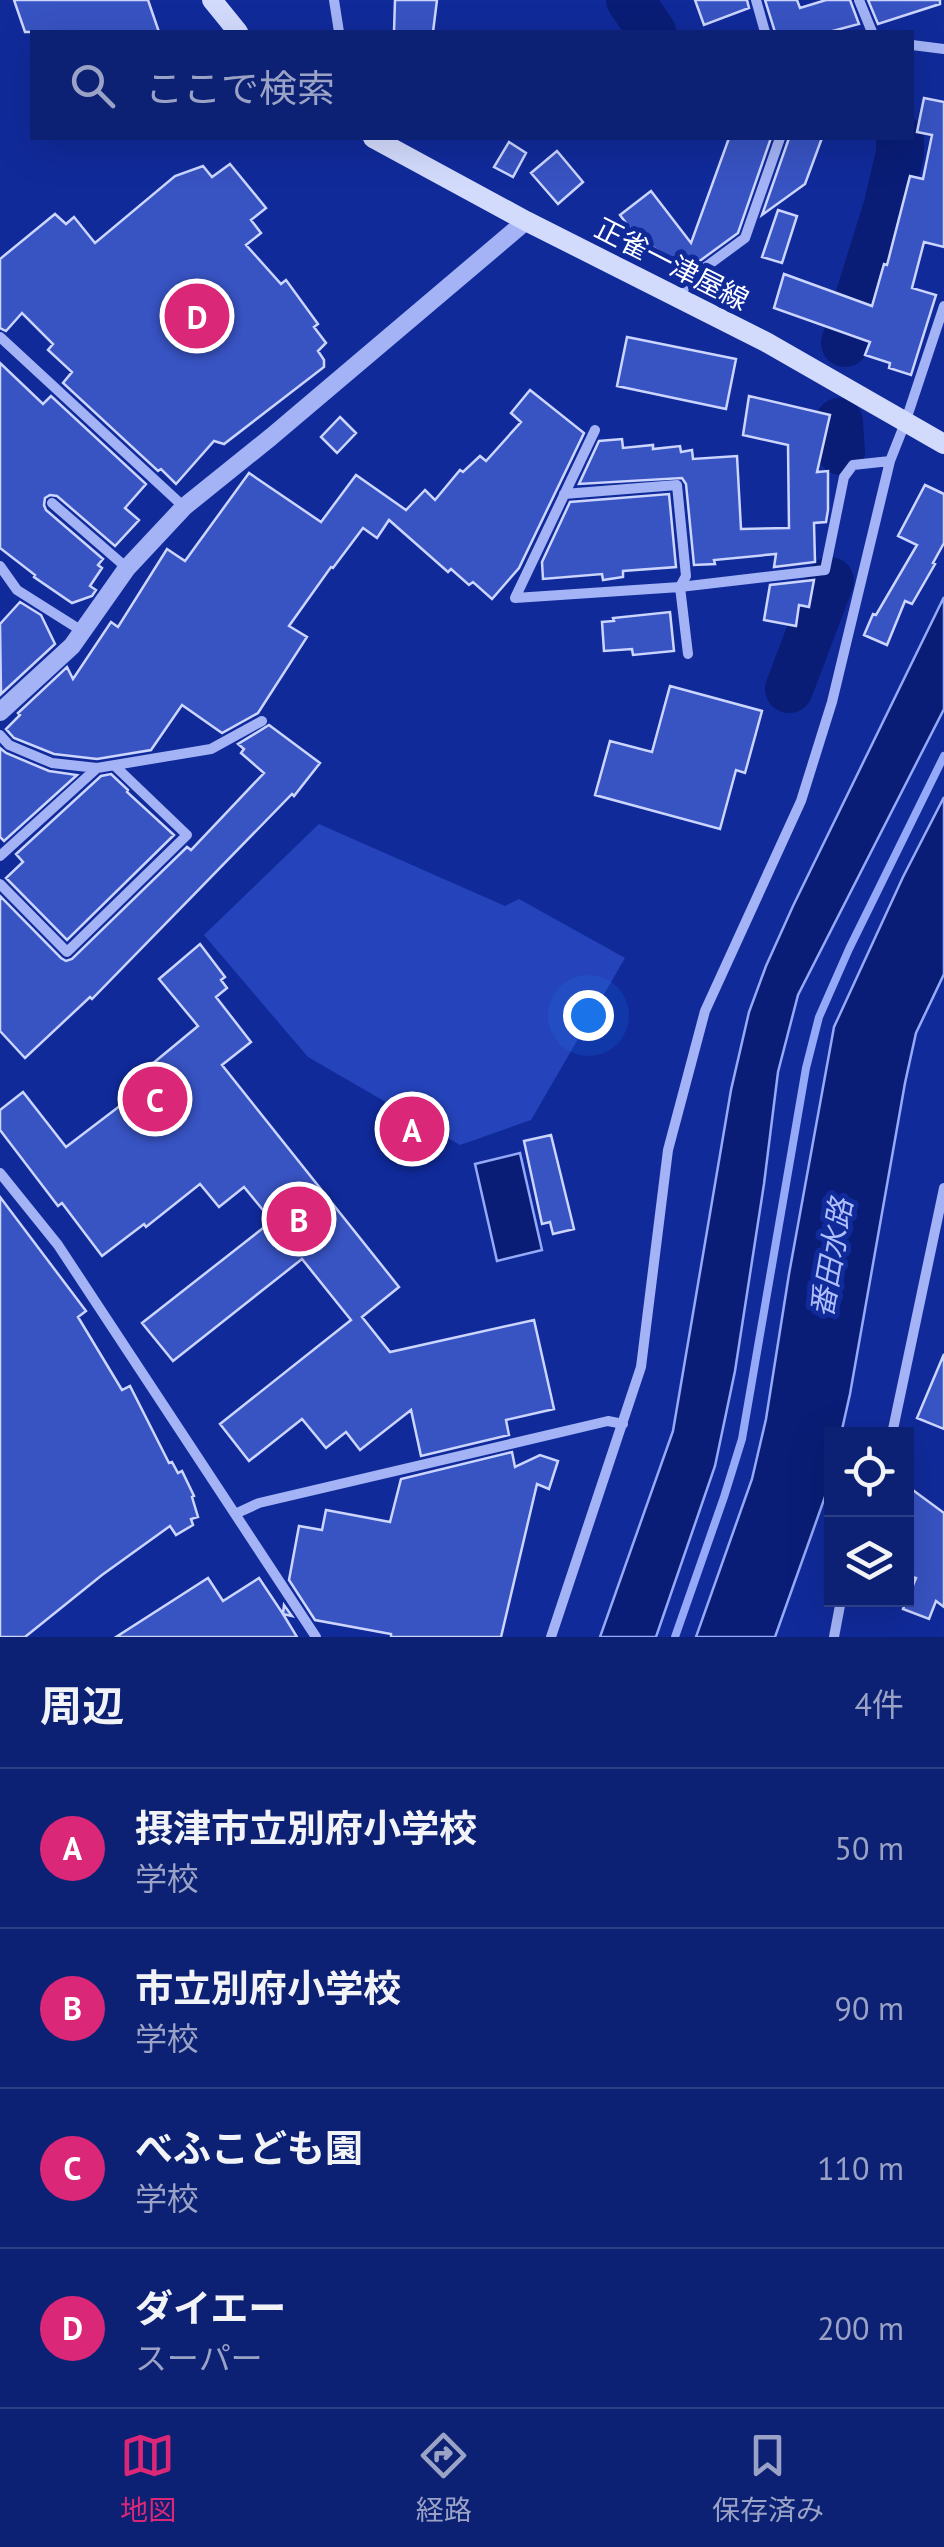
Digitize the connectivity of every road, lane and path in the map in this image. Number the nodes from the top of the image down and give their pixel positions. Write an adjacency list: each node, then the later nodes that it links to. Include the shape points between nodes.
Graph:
1 (212, 0): 5 (main road)
2 (334, 0): 6 (street)
3 (756, 0): 7 (street)
4 (858, 0): 8 (street)
5 (236, 30)
6 (339, 30)
7 (764, 30)
8 (871, 30)
9 (914, 46): 10 (street)
10 (944, 49)
11 (377, 140): 13 (main road, 正雀一津屋線)
12 (779, 140): 14 (street, via 745,238 692,277)
13 (526, 221): 14 (main road, 正雀一津屋線); 23 (street)
14 (678, 298): 17 (main road, 正雀一津屋線)
15 (944, 306): 17 (street)
16 (0, 337): 23 (street)
17 (905, 423): 19 (main road, 正雀一津屋線); 20 (street)
18 (595, 430): 21 (street)
19 (944, 444)
20 (890, 461): 26 (street, via 853,465 844,478 825,570); 39 (street, via 802,801 705,1011 668,1150 640,1367)
21 (564, 494): 26 (street, via 676,485 686,576); 26 (street, via 515,598)
22 (52, 503): 25 (street)
23 (184, 508): 25 (street)
24 (0, 566): 27 (street, via 17,590)
25 (126, 568): 27 (street)
26 (680, 587): 28 (street)
27 (82, 631): 29 (street)
28 (688, 654)
29 (0, 711)
30 (262, 721): 32 (street, via 211,749)
31 (0, 735): 33 (street, via 10,746 52,762)
32 (115, 766): 33 (street); 35 (street, via 187,835 67,952)
33 (97, 768): 34 (street)
34 (0, 856)
35 (0, 884)
36 (0, 1174): 41 (street, via 58,1245)
37 (944, 1188): 38 (street)
38 (938, 1246): 40 (street)
39 (623, 1424): 41 (street, via 608,1421); 44 (street)
40 (894, 1427)
41 (236, 1514): 43 (street)
42 (840, 1607): 45 (street)
43 (316, 1637)
44 (552, 1637)
45 (834, 1637)

